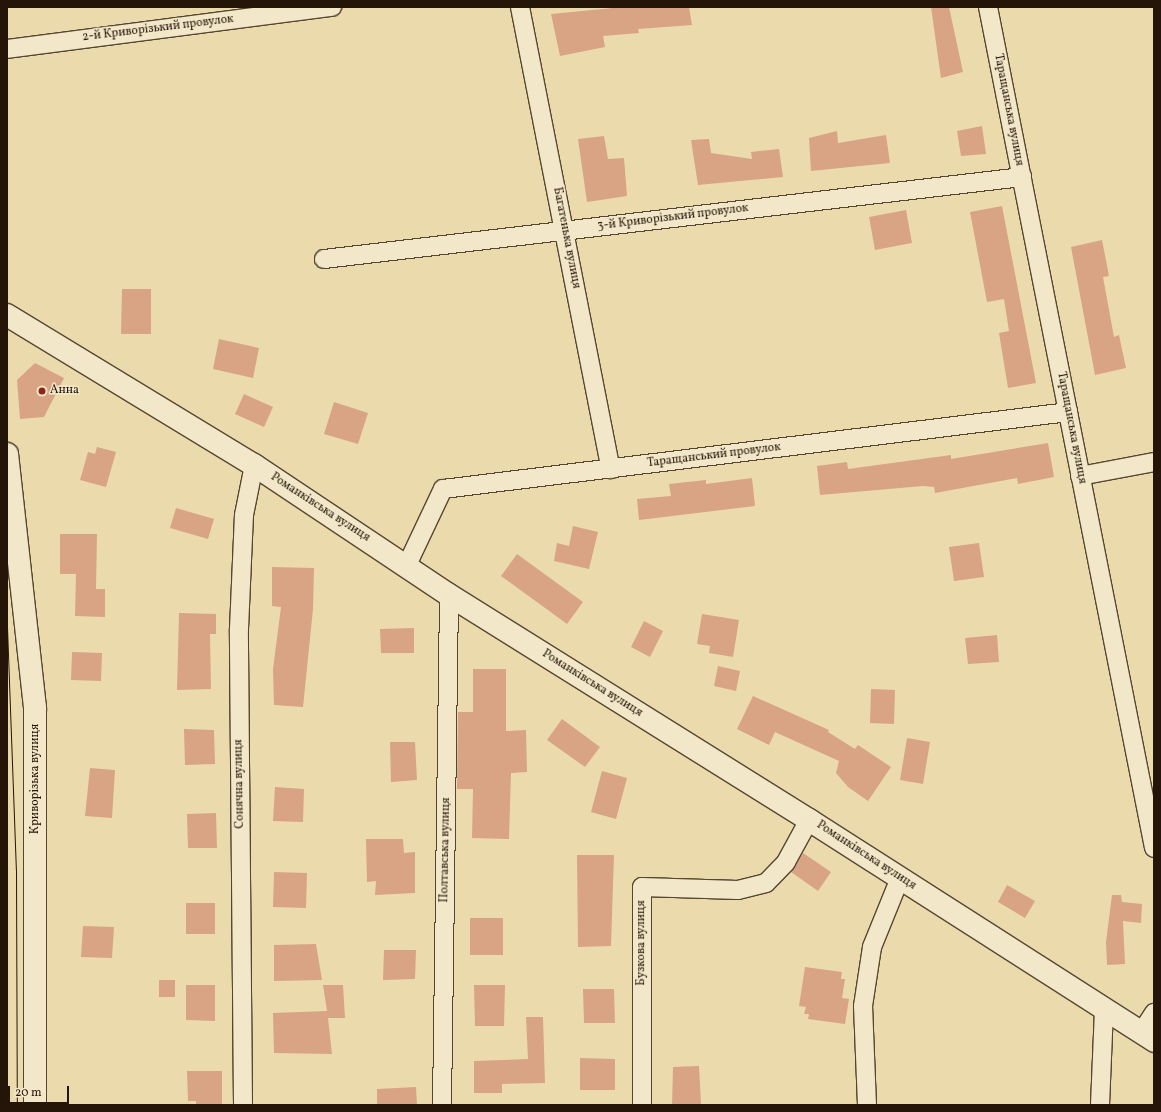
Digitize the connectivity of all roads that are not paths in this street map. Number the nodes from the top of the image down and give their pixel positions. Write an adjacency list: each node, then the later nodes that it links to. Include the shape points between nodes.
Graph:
1 (332, 7): 4 (street, 2-й Криворізький провулок)
2 (520, 7): 6 (street, Багатенька вулиця)
3 (988, 7): 5 (street, Таращанська вулиця)
4 (7, 49)
5 (1022, 177): 6 (street, 3-й Криворізький провулок); 11 (street, Таращанська вулиця)
6 (564, 231): 7 (street, 3-й Криворізький провулок); 15 (street, Багатенька вулиця)
7 (324, 260)
8 (7, 308): 10 (main road)
9 (7, 316): 10 (main road)
10 (28, 330): 14 (main road, Романківська вулиця)
11 (1068, 412): 15 (street, Таращанський провулок); 16 (street, Таращанська вулиця)
12 (7, 454): 25 (main road, Криворізька вулиця, via 36,707)
13 (1154, 462): 16 (street)
14 (254, 465): 17 (main road, Романківська вулиця); 26 (street, Сонячна вулиця, via 244,515 239,629)
15 (611, 469): 17 (street, Таращанський провулок, via 443,489)
16 (1080, 476): 20 (street, Таращанська вулиця)
17 (407, 565): 18 (main road, Романківська вулиця)
18 (449, 595): 19 (main road, Романківська вулиця); 27 (street, Полтавська вулиця)
19 (809, 820): 21 (main road, Романківська вулиця); 28 (street, Бузкова вулиця, via 786,862 766,883 738,890 642,887)
20 (1154, 848)
21 (900, 878): 22 (main road, Романківська вулиця); 29 (street, via 885,909 870,954 863,1006)
22 (1104, 1010): 24 (main road, Романківська вулиця); 30 (street)
23 (1154, 1013): 24 (street)
24 (1148, 1037)
25 (35, 1105)
26 (243, 1105)
27 (442, 1105)
28 (642, 1105)
29 (867, 1105)
30 (1100, 1105)

